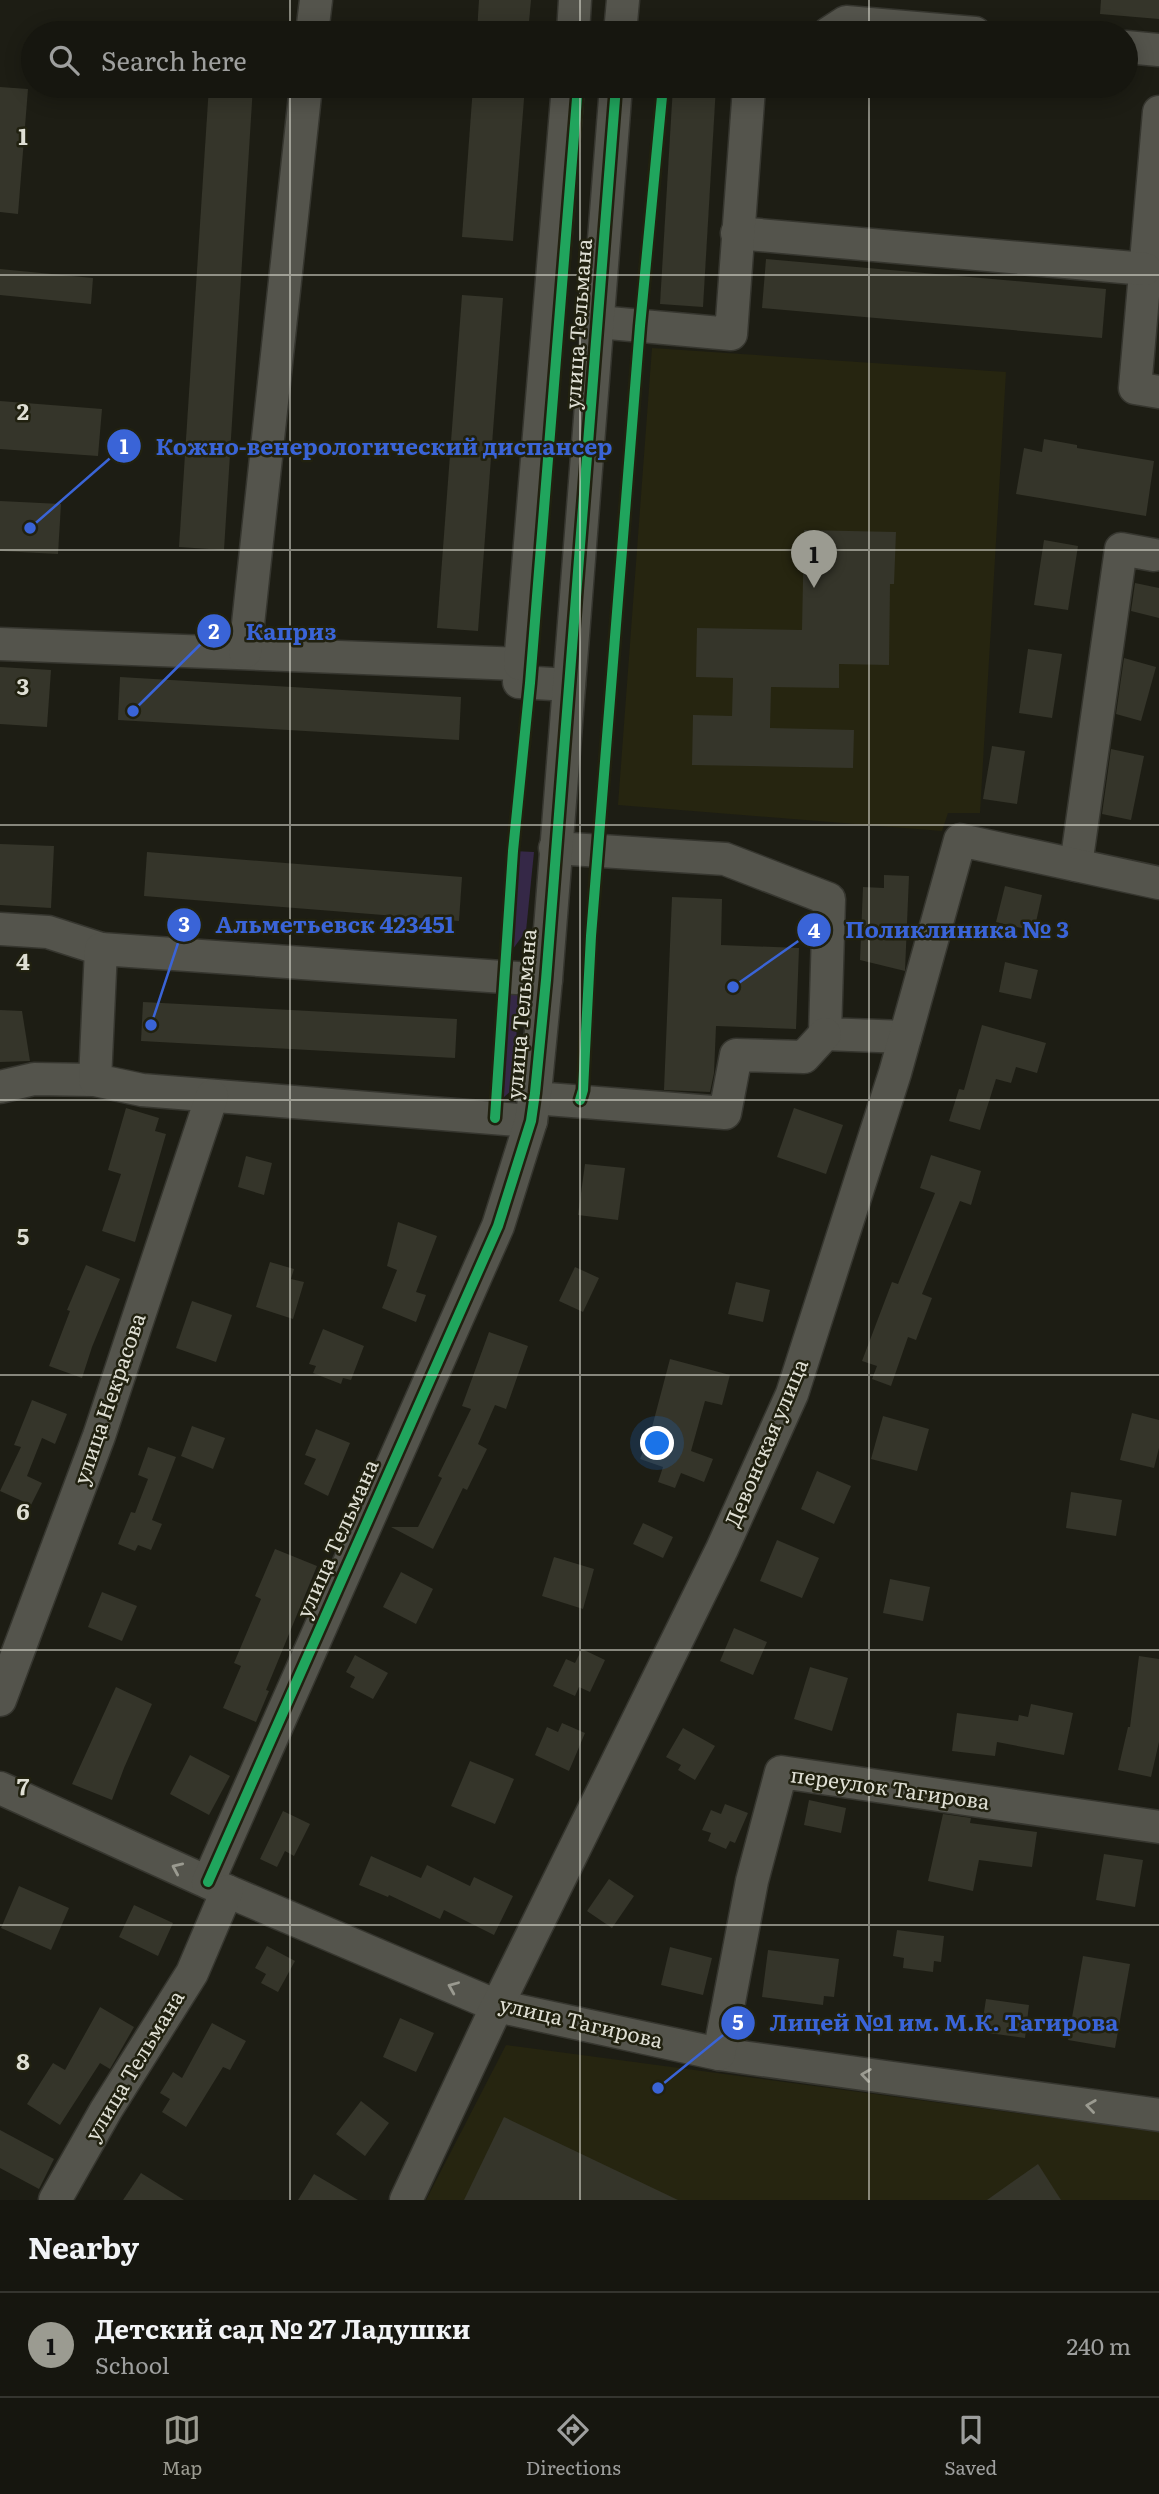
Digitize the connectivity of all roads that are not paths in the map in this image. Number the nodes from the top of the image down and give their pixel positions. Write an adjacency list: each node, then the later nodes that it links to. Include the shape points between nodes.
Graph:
1 (316, 0): 4 (street)
2 (575, 0): 5 (street)
3 (623, 0): 6 (street)
4 (313, 21)
5 (574, 21)
6 (621, 21)
7 (1138, 48): 8 (street)
8 (1159, 50)
9 (305, 98): 20 (street)
10 (567, 98): 21 (street)
11 (615, 98): 16 (street, улица Тельмана)
12 (748, 98): 14 (street)
13 (1159, 112): 15 (street)
14 (737, 233): 15 (street); 16 (street, via 731,334)
15 (1145, 269): 17 (street, via 1135,388)
16 (598, 322): 22 (street, улица Тельмана)
17 (1159, 392)
18 (1154, 555): 24 (street, via 1121,549)
19 (0, 644): 20 (street)
20 (245, 652): 21 (street)
21 (520, 664): 22 (street, via 519,682)
22 (569, 685): 23 (street, улица Тельмана)
23 (555, 848): 28 (street, улица Тельмана); 29 (street, via 725,859 829,899)
24 (1076, 865): 25 (street, Девонская улица); 30 (street, Девонская улица, via 960,840)
25 (1159, 883)
26 (0, 929): 27 (street, via 48,932)
27 (101, 949): 28 (street); 31 (street)
28 (546, 980): 34 (street, улица Тельмана)
29 (825, 1034): 30 (street); 34 (street, via 804,1057 736,1055 725,1113)
30 (905, 1037): 39 (street, Девонская улица, via 792,1394 722,1549)
31 (95, 1080): 32 (street, via 34,1079); 33 (street, via 142,1090)
32 (0, 1087)
33 (212, 1096): 34 (street); 35 (street, улица Некрасова, via 99,1436)
34 (532, 1110): 38 (street, улица Тельмана, via 498,1226)
35 (0, 1700)
36 (0, 1788): 38 (street, улица Тагирова, one-way to 36)
37 (1159, 1827): 40 (street, переулок Тагирова, via 782,1772 752,1881)
38 (217, 1887): 39 (street, улица Тагирова, one-way to 38); 42 (street, улица Тельмана, via 192,1972)
39 (497, 2006): 40 (street, улица Тагирова); 43 (street, Девонская улица)
40 (719, 2054): 41 (street, улица Тагирова, one-way to 40)
41 (1159, 2112)
42 (55, 2200)
43 (406, 2200)

